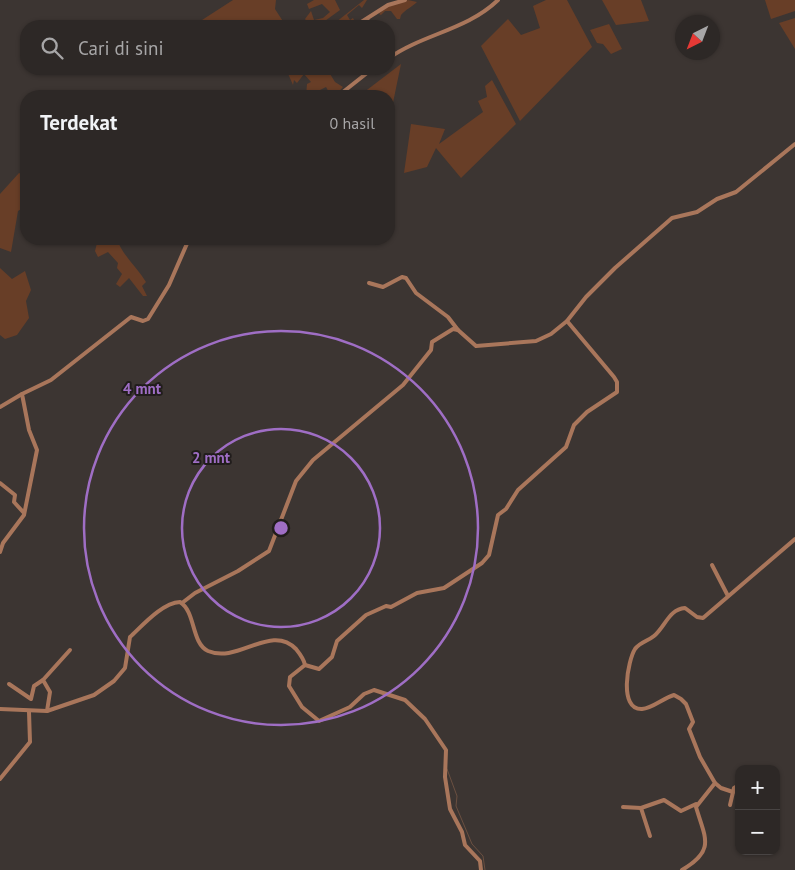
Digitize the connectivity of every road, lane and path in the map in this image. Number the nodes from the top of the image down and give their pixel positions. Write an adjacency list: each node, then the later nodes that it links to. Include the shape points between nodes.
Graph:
1 (405, 0): 3 (street, via 388,5)
2 (498, 0): 4 (street, via 462,24)
3 (367, 19)
4 (395, 53)
5 (364, 75): 6 (street)
6 (346, 90)
7 (795, 144): 10 (street, via 736,192 697,212 672,218 610,274)
8 (186, 245): 12 (street, via 169,284 148,319 130,317 51,380)
9 (368, 283): 11 (street, via 383,287 406,278 416,293 448,317)
10 (566, 321): 11 (street, via 540,340 477,346); 22 (street, via 617,382 617,392 574,425 566,447 518,490 498,515 488,555 482,563 444,588 417,593 391,607 368,613 337,641 332,658 319,669)
11 (458, 330): 20 (street, via 450,330 432,342 431,350 403,385 313,460 296,482 269,551)
12 (22, 394): 13 (street); 15 (street, via 29,430 37,450)
13 (0, 407)
14 (0, 483): 15 (street, via 14,495 14,501)
15 (24, 513): 17 (street)
16 (795, 539): 19 (street)
17 (0, 552)
18 (712, 565): 19 (street)
19 (728, 596): 29 (street, via 701,618 685,608 670,616 655,636 636,649 626,691 630,703 639,709 674,695 681,699 694,722 689,729)
20 (184, 602): 22 (street, via 200,644 210,652 231,653 277,639 291,645); 26 (street, via 172,602 130,637 125,668 104,689)
21 (70, 650): 23 (street)
22 (307, 666): 37 (street, via 290,677 289,686 302,707 319,721 350,708 364,694 374,690 404,699 416,708 446,750 450,809 465,845 480,861)
23 (43, 680): 24 (street, via 34,686 31,699); 26 (street, via 50,692)
24 (9, 684)
25 (0, 709): 27 (street)
26 (47, 711): 27 (street)
27 (29, 712): 28 (street, via 30,742)
28 (0, 779)
29 (715, 783): 31 (street); 32 (street)
30 (735, 790): 31 (street)
31 (733, 792): 33 (street)
32 (696, 804): 35 (street, via 681,812 664,800); 38 (street, via 706,840 705,848 695,862)
33 (730, 805)
34 (623, 808): 35 (street)
35 (641, 808): 36 (street)
36 (650, 836)
37 (481, 870)
38 (682, 870)

